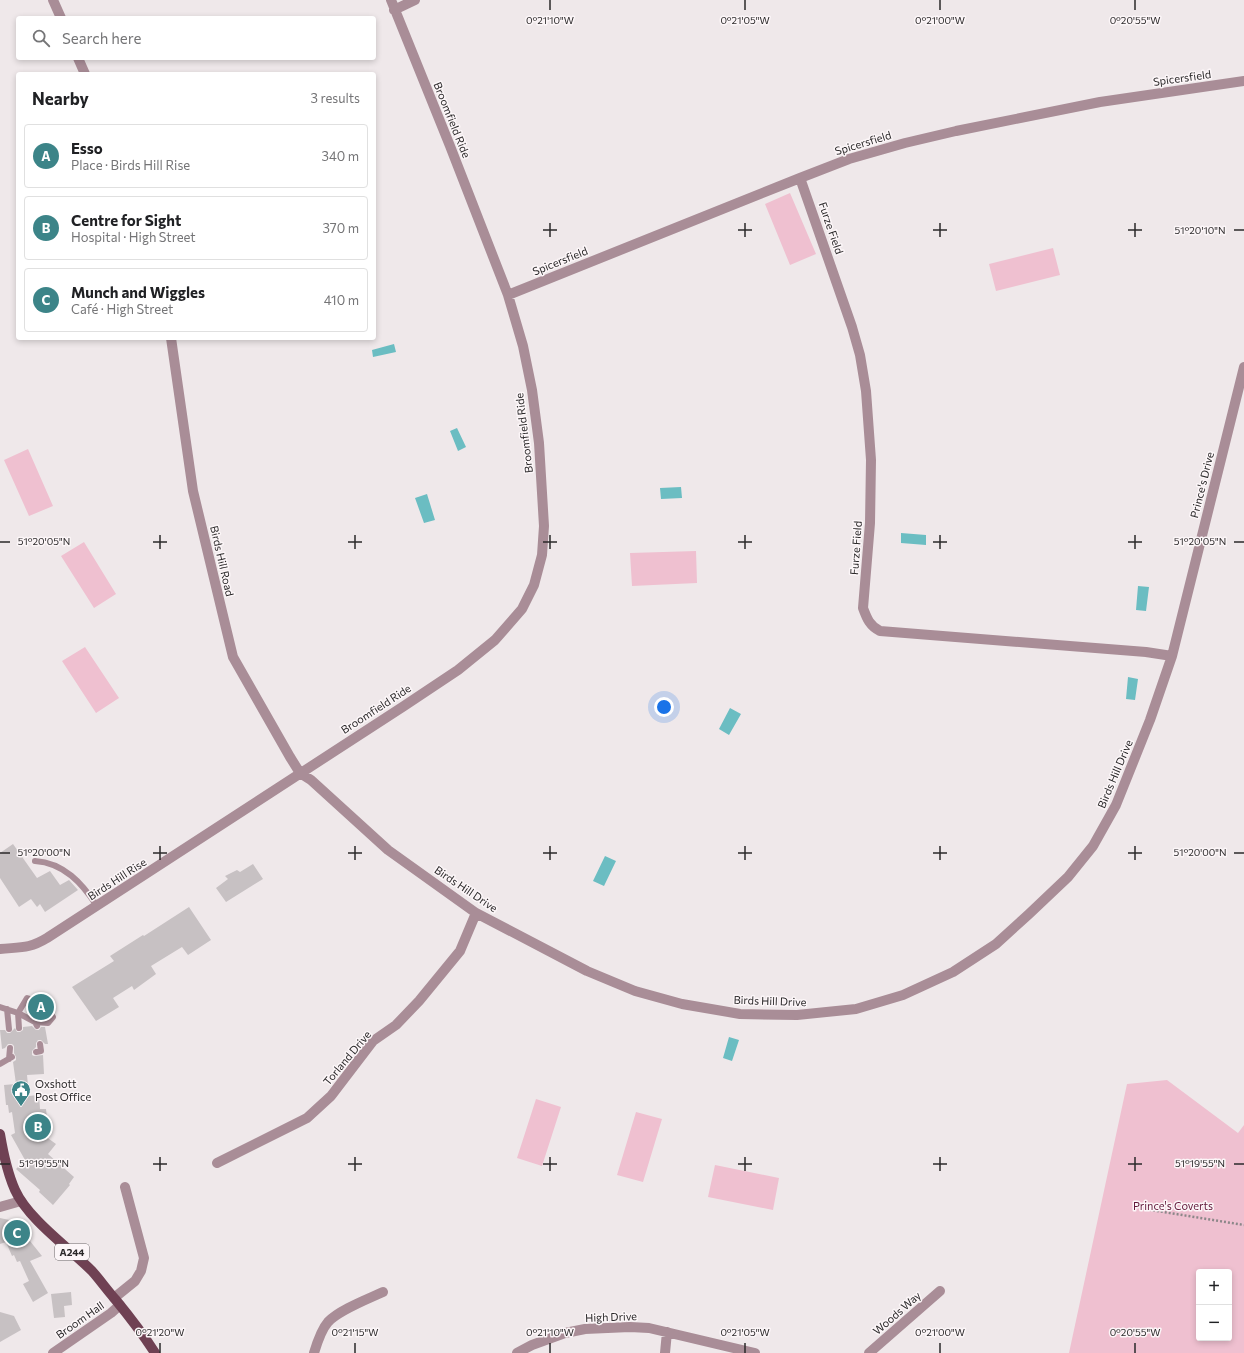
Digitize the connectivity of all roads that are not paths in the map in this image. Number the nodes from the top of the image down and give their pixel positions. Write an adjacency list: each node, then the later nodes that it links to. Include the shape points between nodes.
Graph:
1 (53, 0): 4 (street)
2 (415, 0): 3 (street)
3 (392, 5): 9 (street, Broomfield Ride)
4 (60, 16)
5 (79, 60): 6 (street)
6 (84, 72)
7 (1244, 82): 8 (street, Spicersfield, via 1100,102 956,130 848,159)
8 (800, 178): 9 (street, Spicersfield); 12 (street, Furze Field, via 852,328 866,391 871,460 870,523 863,608 873,627 880,631)
9 (508, 295): 13 (street, Broomfield Ride, via 523,346 540,443 544,526 542,555 534,585 522,609 495,640 458,670)
10 (171, 340): 13 (street, Birds Hill Road, via 193,491 233,657)
11 (1244, 367): 12 (street, Prince's Drive)
12 (1172, 656): 16 (street, Birds Hill Drive, via 1116,805 1093,846 1068,877 996,944 953,972 903,995 856,1009 797,1016 740,1014 682,1004 635,991 587,971)
13 (300, 773): 15 (street, Birds Hill Rise); 16 (street, Birds Hill Drive, via 388,850)
14 (35, 861): 15 (lane, via 44,861 72,874)
15 (97, 906): 17 (street, Birds Hill Rise, via 38,944)
16 (476, 913): 29 (street, Torland Drive, via 460,951 396,1025 373,1041 331,1096 307,1118)
17 (0, 949)
18 (33, 1000): 21 (lane, via 26,998)
19 (3, 1008): 21 (lane); 23 (lane)
20 (50, 1013): 21 (lane, via 53,1017 48,1023 36,1024)
21 (18, 1014): 22 (lane)
22 (19, 1028)
23 (9, 1029)
24 (40, 1044): 26 (lane, via 41,1051)
25 (10, 1048): 27 (lane, via 11,1058)
26 (36, 1052)
27 (0, 1064)
28 (0, 1134): 31 (main road, A244, via 11,1180)
29 (217, 1163)
30 (125, 1187): 35 (street, Broom Hall, via 144,1258 135,1281)
31 (21, 1201): 32 (street); 35 (main road, A244, via 92,1272)
32 (0, 1207)
33 (940, 1291): 43 (street, Woods Way)
34 (383, 1292): 39 (street, via 339,1313 328,1322)
35 (117, 1302): 37 (street, Broom Hall, via 111,1313); 38 (main road, A244)
36 (667, 1332): 40 (street, High Drive, via 630,1327 585,1329 546,1339); 41 (street); 42 (street, High Drive)
37 (53, 1353)
38 (155, 1353)
39 (314, 1353)
40 (517, 1353)
41 (665, 1353)
42 (755, 1353)
43 (869, 1353)

